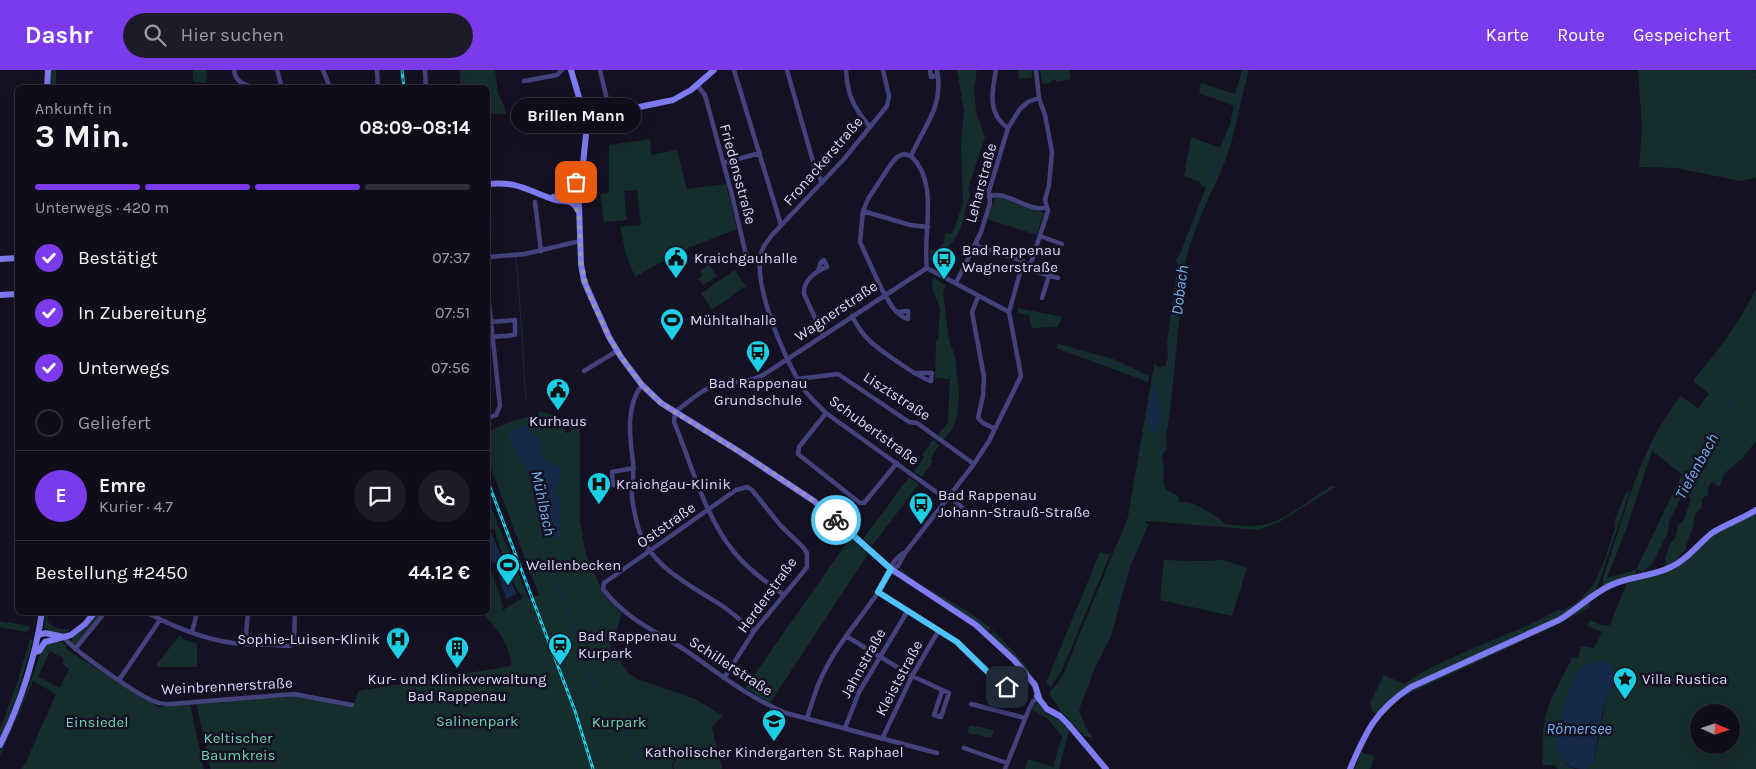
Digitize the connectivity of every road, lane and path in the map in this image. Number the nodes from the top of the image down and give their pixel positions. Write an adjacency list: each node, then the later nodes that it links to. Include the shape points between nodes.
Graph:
1 (48, 70): 21 (street)
2 (234, 70): 22 (street, via 235,78)
3 (277, 70): 23 (street)
4 (323, 70): 24 (street)
5 (377, 70): 25 (street)
6 (425, 70): 26 (street)
7 (562, 70): 20 (street, via 557,75)
8 (571, 70): 31 (street)
9 (600, 70): 29 (street)
10 (713, 70): 27 (street)
11 (734, 70): 35 (street)
12 (787, 70): 38 (street)
13 (846, 70): 32 (street, via 848,91 856,111)
14 (883, 70): 32 (street, Fronackerstraße, via 889,96 887,106)
15 (930, 70): 19 (street, via 931,77)
16 (996, 70): 17 (street); 33 (street, via 992,101 998,118)
17 (1000, 70)
18 (1036, 70): 28 (street)
19 (937, 73): 36 (street, via 939,90 936,106)
20 (524, 81)
21 (47, 85)
22 (248, 85)
23 (281, 85)
24 (329, 85)
25 (378, 85)
26 (426, 85)
27 (697, 85): 29 (street, via 673,100); 37 (street, Friedensstraße, via 704,95)
28 (1039, 98): 33 (street, Leharstraße, via 1020,109); 43 (street, via 1052,152 1045,200)
29 (610, 112): 30 (street)
30 (596, 115): 31 (street); 34 (street, via 592,118)
31 (586, 118): 34 (street)
32 (870, 127): 38 (street, Fronackerstraße)
33 (1008, 128): 41 (street, Leharstraße)
34 (583, 153): 40 (street, via 578,183)
35 (760, 153): 37 (street); 45 (street)
36 (911, 156): 44 (street, via 897,157); 46 (street, via 924,176)
37 (723, 162): 55 (street, Friedensstraße, via 746,255)
38 (822, 183): 45 (street, Fronackerstraße)
39 (490, 184): 40 (street, via 516,184 558,200)
40 (572, 196): 48 (street, via 579,213)
41 (990, 197): 43 (street, via 996,195 1038,208); 49 (street, Leharstraße)
42 (535, 202): 51 (street)
43 (1047, 207): 47 (street)
44 (863, 211): 46 (street); 63 (street, via 860,242)
45 (781, 225): 55 (street, Fronackerstraße, via 763,248)
46 (928, 228): 57 (street)
47 (1040, 236): 50 (street); 56 (street, via 1031,263)
48 (580, 241): 51 (street); 73 (street, via 586,286)
49 (976, 242): 56 (street, via 978,246 1023,260); 61 (street, Leharstraße)
50 (1062, 244)
51 (541, 251): 53 (street)
52 (15, 258): 54 (street)
53 (490, 258)
54 (0, 259)
55 (760, 261): 74 (street, Schubertstraße, via 764,295)
56 (1027, 265): 59 (street, via 1030,270); 68 (street, via 1021,269)
57 (927, 268): 61 (street); 63 (street, Wagnerstraße)
58 (818, 271): 71 (street, via 806,284 804,294)
59 (1048, 276): 60 (street); 66 (street)
60 (1058, 278)
61 (956, 283): 65 (street)
62 (15, 294): 64 (street)
63 (884, 294): 67 (street); 69 (street, Wagnerstraße)
64 (0, 295)
65 (978, 297): 68 (street); 82 (street, via 972,312 984,376 978,418)
66 (1042, 298)
67 (897, 312)
68 (1009, 312): 82 (street, via 1021,376)
69 (852, 316): 71 (street, Wagnerstraße); 76 (street, via 871,343)
70 (490, 322): 72 (street); 72 (street, via 515,320 515,335)
71 (823, 334): 74 (street, Wagnerstraße)
72 (492, 337): 81 (street, via 500,406 496,415)
73 (617, 351): 75 (street); 78 (street)
74 (788, 358): 77 (street, Schubertstraße); 79 (street, Wagnerstraße, via 751,380 710,387)
75 (584, 371)
76 (914, 373)
77 (798, 380): 80 (street, Schubertstraße); 84 (street, Lisztstraße, via 838,374 909,422 917,423)
78 (642, 385): 79 (street); 85 (street, via 637,390 630,420)
79 (675, 412): 90 (street, via 674,422); 93 (street, via 814,501)
80 (826, 413): 83 (street, Schubertstraße); 83 (street, via 799,447 798,454 860,503 864,503)
81 (490, 417)
82 (995, 429): 84 (street)
83 (897, 463): 88 (street, Schubertstraße)
84 (974, 464): 88 (street)
85 (634, 468): 86 (street); 86 (street, via 612,472 613,485)
86 (632, 485): 92 (street, via 637,525)
87 (745, 487): 90 (street, Oststraße); 96 (street, Herderstraße, via 752,490 806,553 806,567)
88 (947, 497): 89 (street, Schubertstraße); 93 (street, via 905,552 892,562)
89 (962, 507)
90 (709, 510): 92 (street, Oststraße); 96 (street, via 734,552 759,577)
91 (1756, 510): 135 (street, via 1713,533 1672,567 1610,585 1559,620 1412,687 1382,710 1369,728)
92 (649, 552): 94 (street, Oststraße); 107 (street, via 685,583 723,606)
93 (891, 569): 95 (street); 122 (street, via 976,625 1014,660 1037,688)
94 (602, 585): 118 (street, Schillerstraße, via 625,613)
95 (878, 592): 97 (street); 110 (street)
96 (784, 595): 107 (street, Herderstraße)
97 (907, 612): 106 (street); 116 (street, Jahnstraße)
98 (42, 615): 109 (street)
99 (93, 615): 111 (street, via 86,624)
100 (103, 615): 114 (street)
101 (151, 615): 105 (street)
102 (196, 615): 108 (street)
103 (248, 615): 113 (street)
104 (295, 615): 113 (street, via 292,645)
105 (160, 620): 108 (street); 119 (street)
106 (939, 630): 117 (street, Kleiststraße); 120 (street, via 957,642 998,682)
107 (754, 631): 118 (street, Herderstraße)
108 (192, 632): 113 (street, via 216,640)
109 (39, 635): 111 (street); 112 (street); 115 (street)
110 (846, 636): 116 (street); 125 (street, via 824,672)
111 (64, 637): 112 (street); 114 (street, Weinbrennerstraße)
112 (51, 640): 115 (street)
113 (245, 644)
114 (75, 649): 119 (street, Weinbrennerstraße)
115 (35, 652): 129 (street)
116 (879, 657): 117 (street); 127 (street, Jahnstraße, via 859,692)
117 (912, 676): 121 (street); 128 (street, Kleiststraße)
118 (724, 678): 125 (street, Schillerstraße, via 769,706)
119 (119, 680): 124 (street, Weinbrennerstraße, via 160,703 294,694)
120 (1014, 687)
121 (942, 691): 121 (street, via 949,693 940,717 934,714)
122 (1039, 698): 126 (street, via 1033,701); 134 (street, via 1047,709 1068,724)
123 (971, 704): 126 (street)
124 (352, 705)
125 (807, 718): 127 (street, Schillerstraße)
126 (1025, 718): 132 (street)
127 (845, 728): 128 (street, Schillerstraße)
128 (882, 739): 131 (street, Schillerstraße)
129 (0, 744)
130 (964, 748): 132 (street)
131 (937, 753)
132 (1007, 762): 133 (street)
133 (1005, 769)
134 (1106, 769)
135 (1350, 769)

